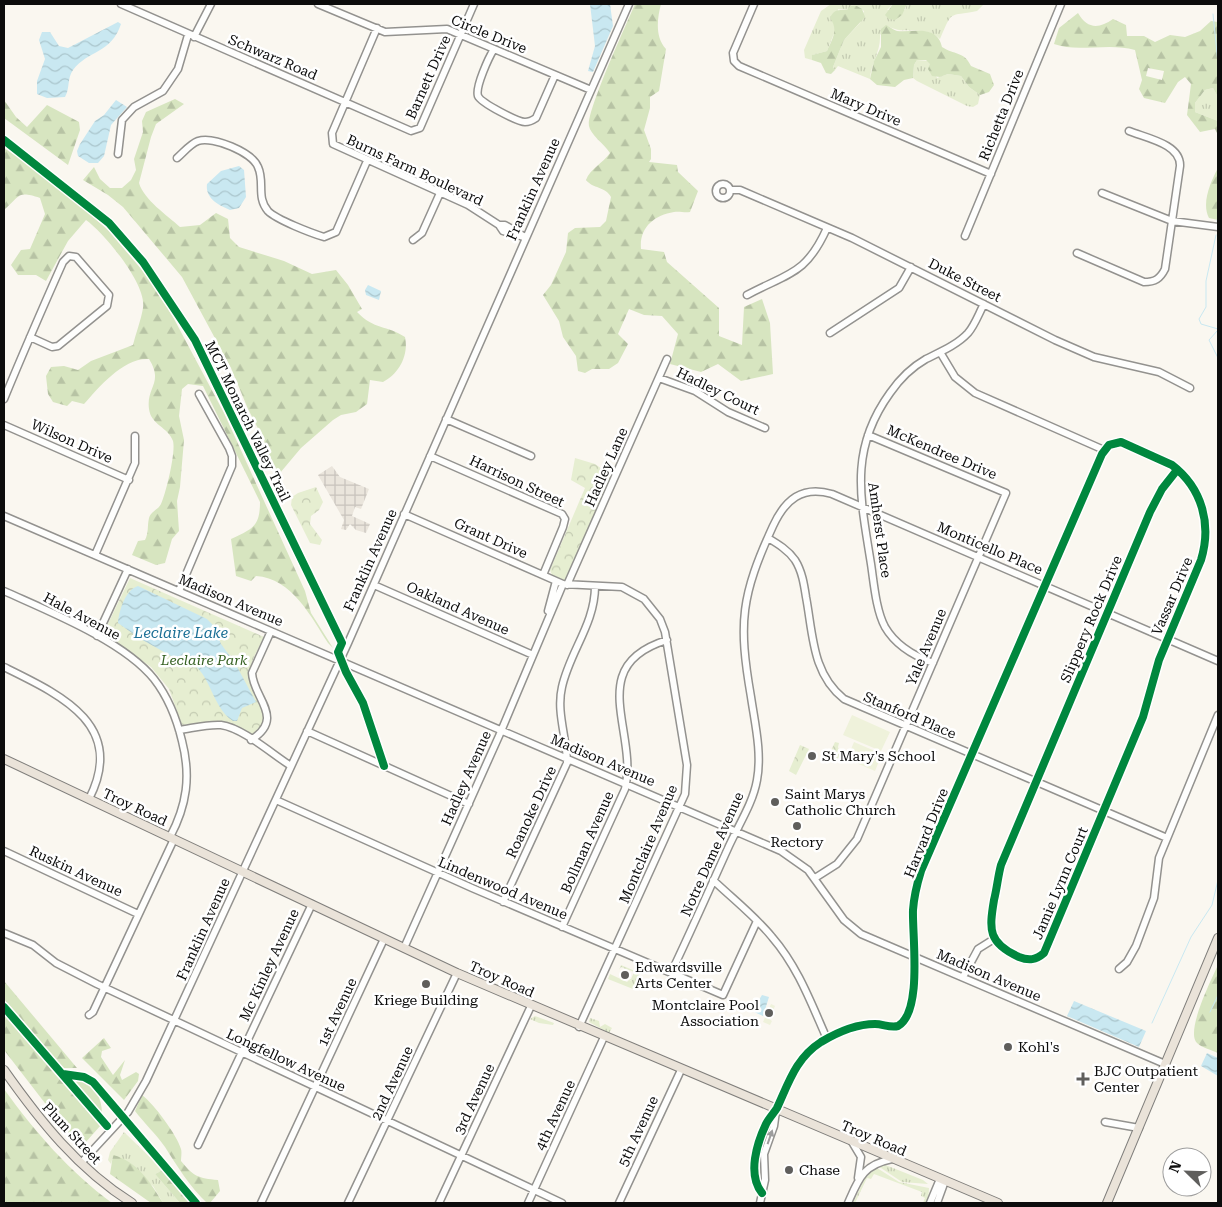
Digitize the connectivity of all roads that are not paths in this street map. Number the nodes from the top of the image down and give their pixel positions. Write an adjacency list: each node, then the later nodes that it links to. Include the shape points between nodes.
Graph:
1 (121, 4): 10 (street, Schwarz Road)
2 (211, 4): 10 (street)
3 (318, 4): 8 (street, Circle Drive)
4 (474, 4): 9 (street, Barnett Drive)
5 (629, 4): 13 (street, Franklin Avenue)
6 (754, 4): 20 (street, Mary Drive, via 733,53 738,66)
7 (1061, 4): 20 (street, Richetta Drive)
8 (377, 28): 9 (street, Circle Drive, via 391,33 447,29); 14 (street)
9 (461, 35): 11 (street, Circle Drive); 15 (street, Barnett Drive, via 420,128)
10 (191, 36): 14 (street, Schwarz Road); 17 (street, via 178,68 163,91 134,107 122,120)
11 (494, 49): 12 (street, Circle Drive); 12 (street, via 478,88 478,96 483,102 521,122 536,118)
12 (555, 75): 13 (street, Circle Drive)
13 (591, 90): 28 (street, Franklin Avenue)
14 (344, 103): 15 (street, Schwarz Road, via 408,131); 19 (street, Burns Farm Boulevard, via 331,140 336,146)
15 (415, 131)
16 (1129, 131): 24 (street, via 1172,149 1179,157)
17 (118, 154)
18 (177, 158): 19 (street, via 194,143 205,140 216,141 250,156 260,173 260,194 269,211 324,237 336,232)
19 (367, 161): 22 (street, Burns Farm Boulevard)
20 (991, 174): 27 (street, Richetta Drive)
21 (731, 190): 26 (street, Duke Street, via 740,190)
22 (440, 193): 28 (street, Burns Farm Boulevard); 29 (street, via 422,232)
23 (1102, 193): 24 (street)
24 (1172, 220): 25 (street); 30 (street, via 1165,269 1162,276 1152,282 1144,282)
25 (1218, 227)
26 (827, 228): 31 (street, Duke Street); 32 (street, via 816,250 800,269)
27 (965, 236)
28 (525, 237): 42 (street, Franklin Avenue)
29 (413, 240)
30 (1077, 253)
31 (911, 266): 33 (street, Duke Street); 34 (street, via 899,288)
32 (747, 295)
33 (984, 304): 36 (street, Amherst Place, via 968,333); 39 (street, Duke Street, via 1094,357 1159,372)
34 (830, 333)
35 (30, 337): 35 (street, via 62,262 69,256 76,257 108,295 108,306 58,346 52,347); 41 (street)
36 (940, 352): 45 (street, Amherst Place, via 914,368 898,383 882,405); 47 (street, via 955,377 974,393)
37 (667, 359): 38 (street, Hadley Lane)
38 (659, 378): 44 (street, Hadley Court, via 695,391 720,408); 62 (street, Hadley Lane)
39 (1190, 388)
40 (199, 394): 67 (street, via 229,448 232,466)
41 (4, 399)
42 (446, 419): 48 (street, Franklin Avenue); 49 (street)
43 (4, 425): 51 (street, Wilson Drive)
44 (765, 428)
45 (868, 435): 53 (street, McKendree Drive); 54 (street, Amherst Place, via 859,480)
46 (136, 436): 51 (street, via 136,463)
47 (1104, 450): 50 (street, Vassar Drive, via 1112,443 1121,442); 64 (street, Harvard Drive)
48 (430, 456): 55 (street, Franklin Avenue); 61 (street, Harrison Street, via 562,514 565,519 563,527)
49 (531, 456)
50 (1177, 470): 68 (street, Slippery Rock Drive, via 1155,501); 71 (street, Vassar Drive, via 1197,495 1206,535 1201,560)
51 (129, 480): 58 (street)
52 (804, 492): 54 (street, Monticello Place, via 824,492); 57 (street, Notre Dame Avenue, via 784,505)
53 (1006, 493): 59 (street, Yale Avenue)
54 (862, 506): 59 (street, Monticello Place); 76 (street, Amherst Place, via 882,620 904,649)
55 (404, 514): 61 (street, Grant Drive); 63 (street, Franklin Avenue)
56 (4, 516): 58 (street, Madison Avenue)
57 (768, 538): 79 (street, Stanford Place, via 789,553 802,574 818,664 826,681 844,700); 95 (street, Notre Dame Avenue, via 749,583 744,610 744,651 759,756 757,781)
58 (95, 555): 60 (street, Madison Avenue)
59 (979, 557): 64 (street, Monticello Place); 76 (street, Yale Avenue)
60 (128, 569): 67 (street, Madison Avenue); 70 (street)
61 (543, 575): 62 (street, Grant Drive)
62 (562, 583): 65 (street, Montclaire Avenue); 73 (street, Hadley Avenue)
63 (374, 585): 73 (street, Oakland Avenue); 74 (street, Franklin Avenue)
64 (1045, 585): 68 (street, Monticello Place); 84 (street, Harvard Drive)
65 (595, 586): 72 (street, Montclaire Avenue, via 622,587 644,599 660,619); 85 (street, Roanoke Drive, via 591,617 561,690)
66 (4, 591): 70 (street, Hale Avenue)
67 (179, 591): 69 (street, Madison Avenue)
68 (1106, 612): 71 (street, Monticello Place); 88 (street, Slippery Rock Drive)
69 (271, 631): 74 (street, Madison Avenue); 83 (street, via 252,673 267,721)
70 (97, 636): 80 (street, Hale Avenue, via 150,675 160,688)
71 (1167, 639): 75 (street, Monticello Place); 94 (street, Vassar Drive, via 1143,717)
72 (667, 640): 89 (street, Bollman Avenue, via 652,644 637,654 620,682 618,699 628,764); 93 (street, Montclaire Avenue, via 687,765 685,794)
73 (533, 655): 82 (street, Hadley Avenue)
74 (340, 661): 81 (street, Franklin Avenue); 82 (street, Madison Avenue)
75 (1218, 661)
76 (933, 663): 79 (street, Yale Avenue)
77 (4, 667): 90 (street, via 66,703 93,728 101,760)
78 (1218, 715): 97 (street)
79 (905, 727): 84 (street, Stanford Place); 101 (street, Yale Avenue, via 857,839 837,864)
80 (179, 730): 83 (street, via 221,725); 96 (street, Hale Avenue, via 187,780 183,807)
81 (307, 731): 87 (street, Franklin Avenue); 92 (street)
82 (501, 731): 85 (street, Madison Avenue); 92 (street, Hadley Avenue)
83 (252, 740): 87 (street)
84 (971, 756): 88 (street, Stanford Place); 114 (street, Harvard Drive, via 917,884 913,910)
85 (567, 758): 89 (street, Madison Avenue); 103 (street, Roanoke Drive)
86 (5, 762): 90 (main road, Troy Road)
87 (291, 766): 91 (street, Franklin Avenue)
88 (1036, 783): 94 (street, Stanford Place); 111 (street, via 1001,865 991,921)
89 (626, 784): 93 (street, Madison Avenue); 107 (street, Bollman Avenue)
90 (90, 799): 96 (main road, Troy Road)
91 (276, 800): 99 (street, Franklin Avenue); 100 (street, Lindenwood Avenue)
92 (469, 804): 100 (street, Hadley Avenue)
93 (680, 807): 95 (street, Madison Avenue); 113 (street, Montclaire Avenue)
94 (1103, 812): 97 (street, Stanford Place); 111 (street, Jamie Lynn Court, via 1044,953 1034,959 1024,958 1001,947)
95 (736, 832): 101 (street, Madison Avenue, via 790,856); 102 (street, Notre Dame Avenue)
96 (172, 838): 99 (main road, Troy Road); 105 (street, Hale Avenue)
97 (1167, 838): 115 (street, via 1156,868 1154,898 1133,953)
98 (4, 851): 105 (street, Ruskin Avenue)
99 (242, 872): 104 (main road, Troy Road); 122 (street, Franklin Avenue)
100 (436, 873): 103 (street, Lindenwood Avenue); 112 (street, Hadley Avenue)
101 (815, 878): 114 (street, Madison Avenue, via 852,927)
102 (713, 880): 106 (street); 117 (street, Notre Dame Avenue)
103 (503, 902): 107 (street, Lindenwood Avenue)
104 (312, 904): 110 (main road, Troy Road); 126 (street, Mc Kinley Avenue)
105 (138, 914): 119 (street, Hale Avenue)
106 (757, 920): 117 (street, Lindenwood Avenue, via 722,994); 125 (street, via 794,967)
107 (562, 927): 113 (street, Lindenwood Avenue)
108 (4, 933): 119 (street, Longfellow Avenue, via 32,945 56,963)
109 (1218, 938): 127 (main road)
110 (384, 939): 112 (main road, Troy Road); 130 (street, 1st Avenue)
111 (994, 939): 118 (street, via 978,949)
112 (404, 948): 116 (main road, Troy Road)
113 (615, 950): 117 (street, Lindenwood Avenue); 123 (street, Montclaire Avenue)
114 (914, 956): 118 (street, Madison Avenue); 125 (street, Harvard Drive, via 912,992 903,1022 894,1027 865,1025)
115 (1119, 968)
116 (458, 973): 120 (main road, Troy Road); 132 (street, 2nd Avenue)
117 (672, 973)
118 (963, 977): 127 (street, Madison Avenue)
119 (104, 988): 121 (street, Hale Avenue); 122 (street, Longfellow Avenue)
120 (531, 1006): 123 (main road, Troy Road); 137 (street, 3rd Avenue)
121 (89, 1015)
122 (174, 1021): 126 (street, Longfellow Avenue); 139 (street, Franklin Avenue, via 134,1104)
123 (579, 1026): 124 (main road, Troy Road)
124 (604, 1037): 129 (main road, Troy Road); 142 (street, 4th Avenue)
125 (827, 1039): 131 (street, Harvard Drive, via 795,1066)
126 (242, 1053): 130 (street, Longfellow Avenue); 136 (street, Mc Kinley Avenue)
127 (1165, 1064): 134 (main road)
128 (4, 1070): 139 (main road, Plum Street, via 55,1137)
129 (681, 1070): 131 (main road, Troy Road); 149 (street, 5th Avenue)
130 (315, 1087): 132 (street, Longfellow Avenue); 144 (street, 1st Avenue)
131 (776, 1110): 135 (main road, Troy Road); 150 (street, Harvard Drive, via 764,1154 766,1180)
132 (387, 1121): 137 (street, Longfellow Avenue); 145 (street, 2nd Avenue)
133 (1105, 1122): 134 (street)
134 (1139, 1128): 155 (main road)
135 (852, 1142): 138 (main road, Troy Road); 141 (street, via 860,1157)
136 (198, 1145)
137 (461, 1156): 142 (street, Longfellow Avenue); 146 (street, 3rd Avenue)
138 (892, 1159): 140 (main road, Troy Road); 141 (street, via 871,1166)
139 (81, 1164): 143 (main road, Plum Street)
140 (943, 1180): 152 (street); 153 (street); 154 (main road, Troy Road)
141 (858, 1182): 151 (street)
142 (533, 1190): 147 (street, 4th Avenue); 148 (street, Longfellow Avenue)
143 (132, 1203)
144 (261, 1203)
145 (348, 1203)
146 (438, 1203)
147 (528, 1203)
148 (562, 1203)
149 (619, 1203)
150 (760, 1203)
151 (848, 1203)
152 (930, 1203)
153 (936, 1203)
154 (998, 1203)
155 (1107, 1203)

